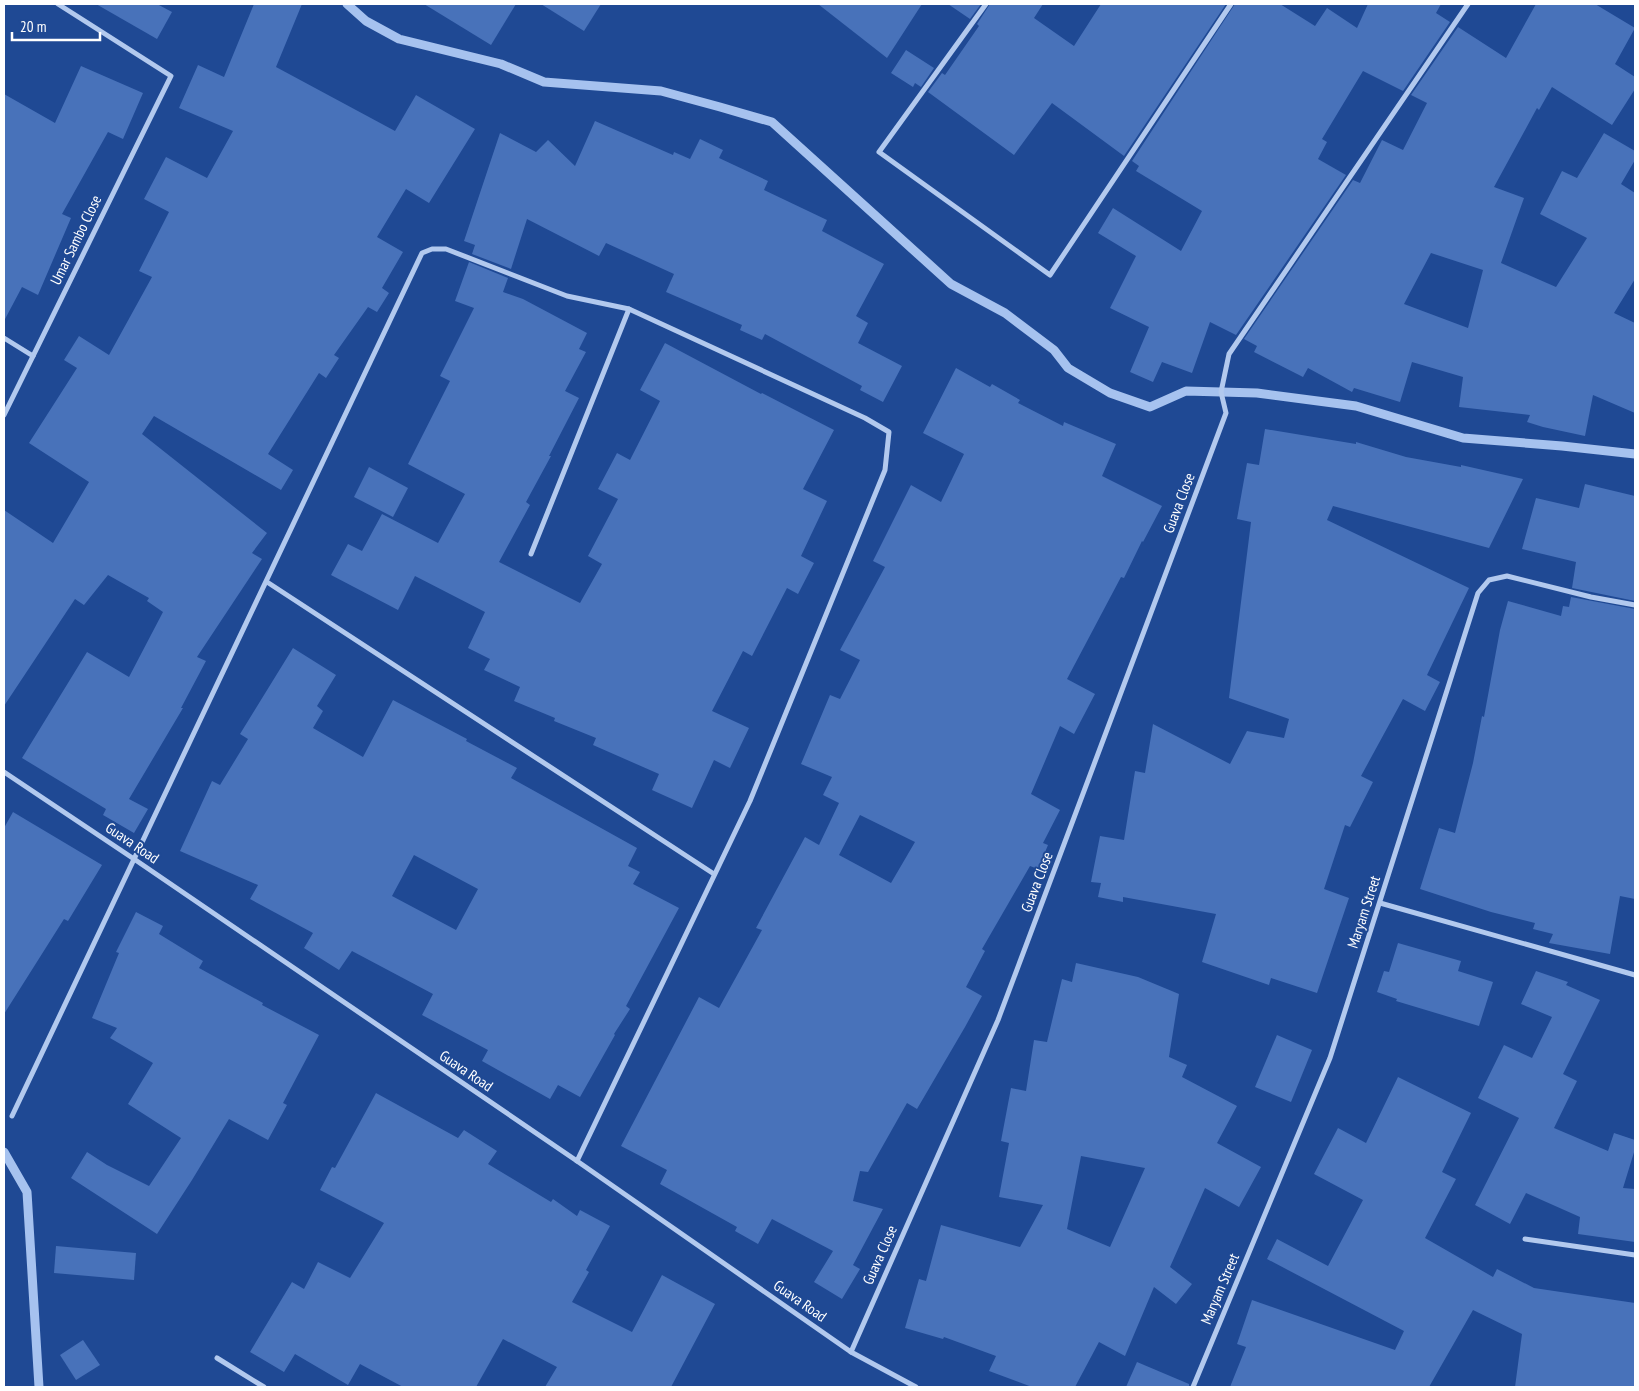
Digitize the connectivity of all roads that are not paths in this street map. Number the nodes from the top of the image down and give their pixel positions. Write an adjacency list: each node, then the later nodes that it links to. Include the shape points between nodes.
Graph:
1 (58, 4): 7 (street, Umar Sambo Close, via 171,76)
2 (986, 4): 3 (street, via 879,152 1050,275)
3 (1230, 4)
4 (1468, 4): 21 (street, Guava Close, via 1229,354 1221,392 1226,413 998,1020)
5 (629, 309): 9 (street); 10 (street, via 566,296 446,249 432,249 422,254); 14 (street, via 856,413 890,432 885,470 750,801)
6 (4, 338): 7 (street)
7 (33, 356): 8 (street, Umar Sambo Close)
8 (4, 415)
9 (531, 554)
10 (266, 582): 13 (street); 14 (street)
11 (1635, 605): 15 (street, Maryam Street, via 1507,576 1489,580 1478,593)
12 (4, 772): 13 (street, Guava Road)
13 (134, 859): 17 (street); 18 (street, Guava Road)
14 (714, 874): 18 (street)
15 (1380, 903): 16 (street); 25 (street, Maryam Street, via 1330,1058)
16 (1635, 975)
17 (12, 1116)
18 (577, 1161): 21 (street, Guava Road)
19 (1525, 1239): 20 (street)
20 (1635, 1255)
21 (851, 1352): 24 (street, Guava Road)
22 (217, 1358): 23 (street)
23 (264, 1387)
24 (916, 1387)
25 (1193, 1387)

